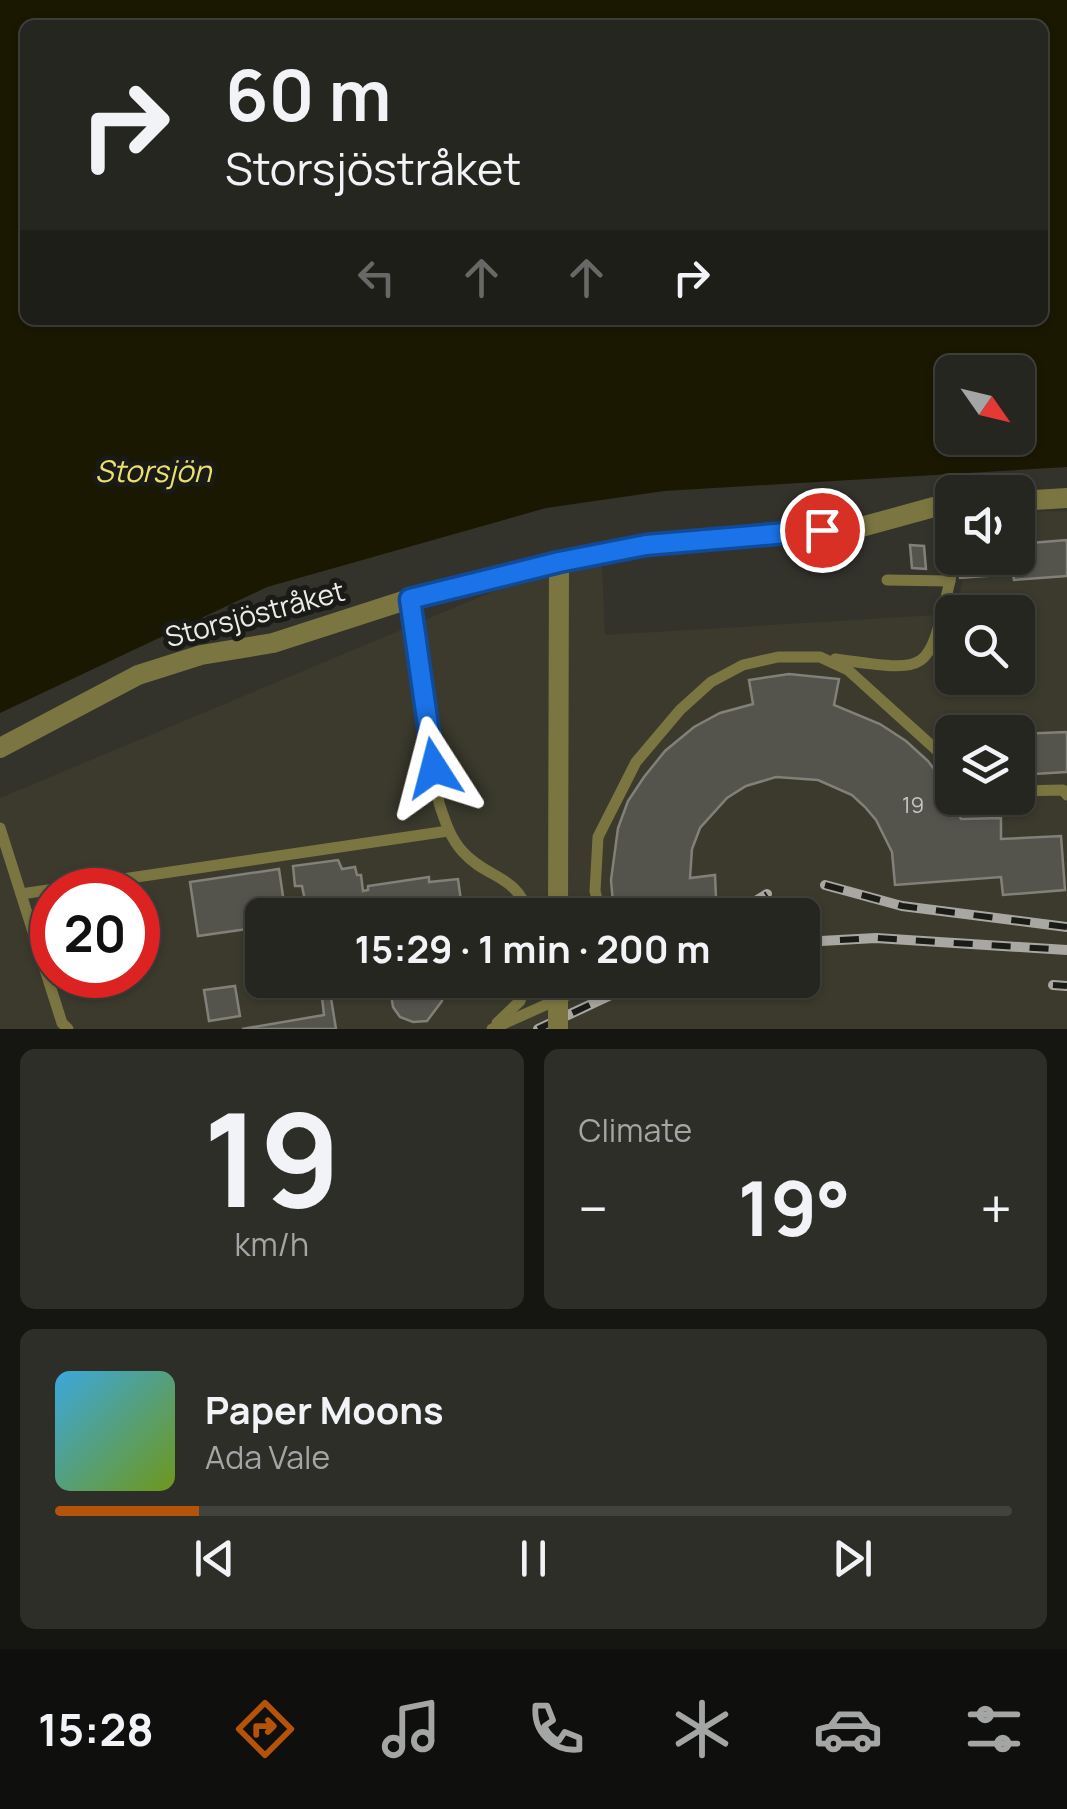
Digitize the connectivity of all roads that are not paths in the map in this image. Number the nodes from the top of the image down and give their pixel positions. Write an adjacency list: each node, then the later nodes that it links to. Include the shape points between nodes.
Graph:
1 (1067, 498): 2 (street)
2 (1035, 501)
3 (935, 507): 4 (street, Storsjöstråket, via 860,526 646,545)
4 (559, 562): 8 (street, Storsjöstråket); 18 (street)
5 (951, 575): 7 (lane)
6 (887, 580): 7 (lane)
7 (950, 581): 9 (lane, via 938,634 920,664)
8 (410, 599): 10 (street, Storsjöstråket, via 274,643 201,654 138,675); 15 (lane)
9 (820, 656): 11 (lane, via 848,670); 19 (lane, via 743,665 711,682 660,732 636,762 598,837)
10 (0, 748)
11 (935, 749)
12 (1035, 791): 13 (lane)
13 (1067, 795)
14 (0, 828): 16 (lane)
15 (448, 831): 16 (lane); 17 (lane, via 466,856 514,885)
16 (21, 894): 23 (lane)
17 (521, 898)
18 (558, 898)
19 (597, 898)
20 (521, 998): 24 (lane)
21 (558, 998): 25 (street, bridge)
22 (561, 998): 24 (lane)
23 (68, 1029)
24 (491, 1029)
25 (558, 1029)

